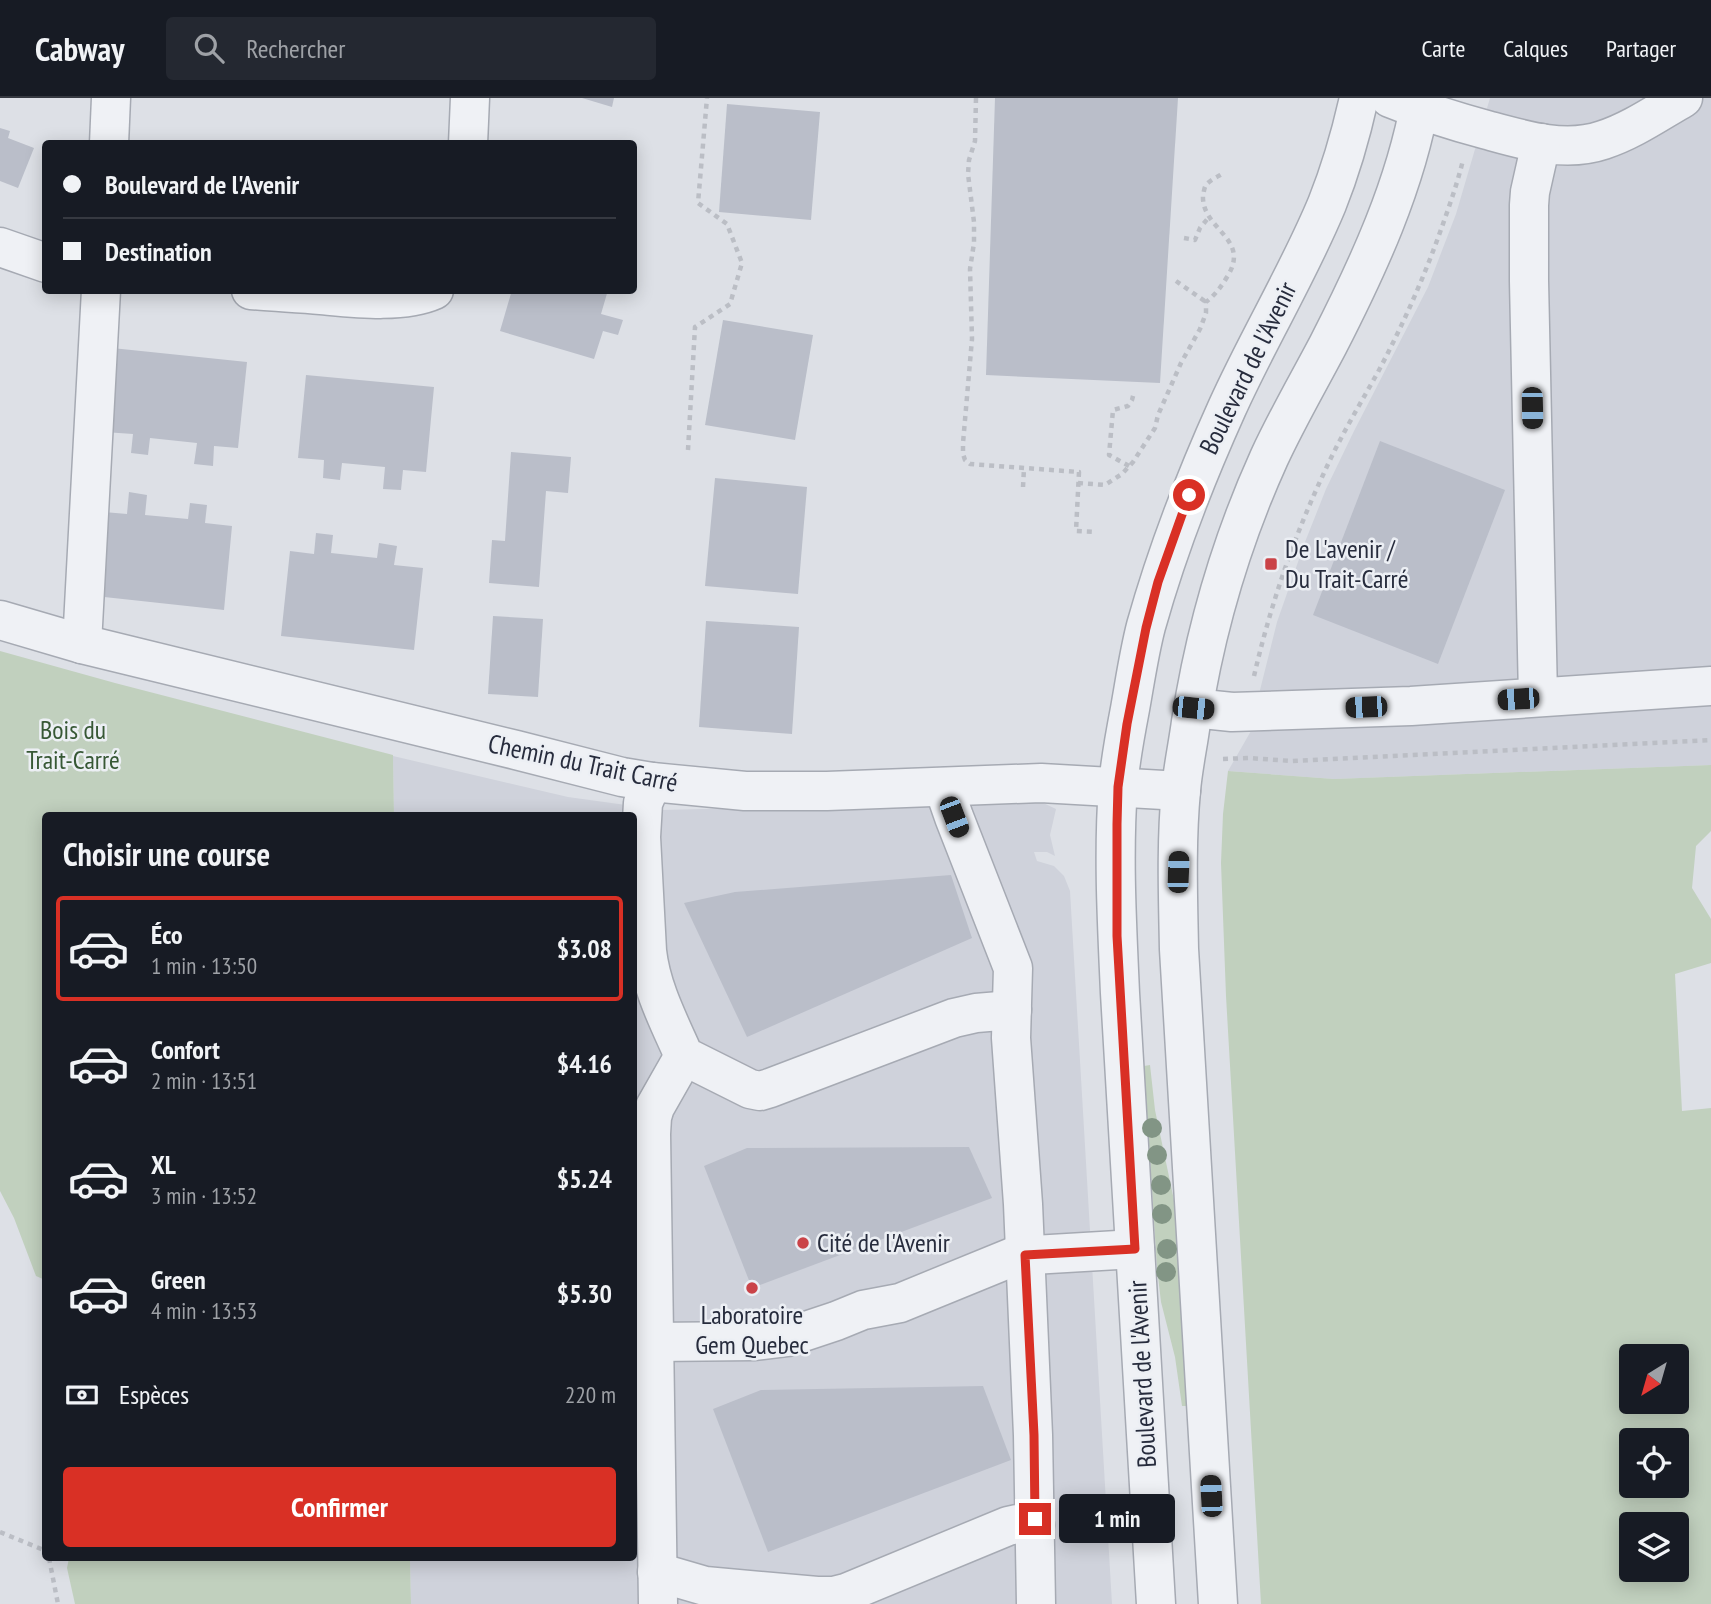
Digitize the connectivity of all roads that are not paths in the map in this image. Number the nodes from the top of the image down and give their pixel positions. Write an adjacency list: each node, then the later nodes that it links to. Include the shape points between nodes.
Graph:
1 (111, 98): 6 (street)
2 (470, 98): 7 (street)
3 (1359, 98): 21 (street, Boulevard de l'Avenir, via 1326,205 1237,386 1177,527 1146,628)
4 (1684, 98): 8 (street, via 1601,141)
5 (1410, 102): 8 (street); 18 (street, via 1401,178 1369,260 1248,508 1212,618)
6 (109, 140)
7 (468, 140)
8 (1541, 143): 17 (street, via 1529,205)
9 (0, 247): 10 (street)
10 (42, 262)
11 (101, 294): 15 (street)
12 (302, 294): 13 (street, via 354,298)
13 (424, 294)
14 (0, 620): 15 (street, Chemin du Trait Carré)
15 (82, 643): 19 (street, Chemin du Trait Carré)
16 (1711, 686): 17 (street)
17 (1538, 697): 18 (street, via 1232,712)
18 (1193, 708): 22 (street)
19 (652, 782): 20 (street, Chemin du Trait Carré, via 785,792); 24 (street, via 643,803 641,837 647,951 654,985)
20 (945, 787): 21 (street, Chemin du Trait Carré, via 1041,783); 23 (street, via 1013,968)
21 (1118, 787): 22 (street, Chemin du Trait Carré); 25 (street, Boulevard de l'Avenir, via 1117,936)
22 (1181, 791): 32 (street, via 1179,949)
23 (1012, 1010): 24 (street, via 954,1018 760,1091); 26 (street)
24 (684, 1056): 27 (street, via 652,1117)
25 (1135, 1249): 26 (street); 31 (street, Boulevard de l'Avenir)
26 (1025, 1255): 27 (street, via 900,1303 863,1310 788,1337); 28 (street)
27 (653, 1342): 29 (street)
28 (1035, 1525): 29 (street, via 1008,1526 834,1596 705,1586); 30 (street)
29 (658, 1588)
30 (1037, 1604)
31 (1156, 1604)
32 (1218, 1604)

